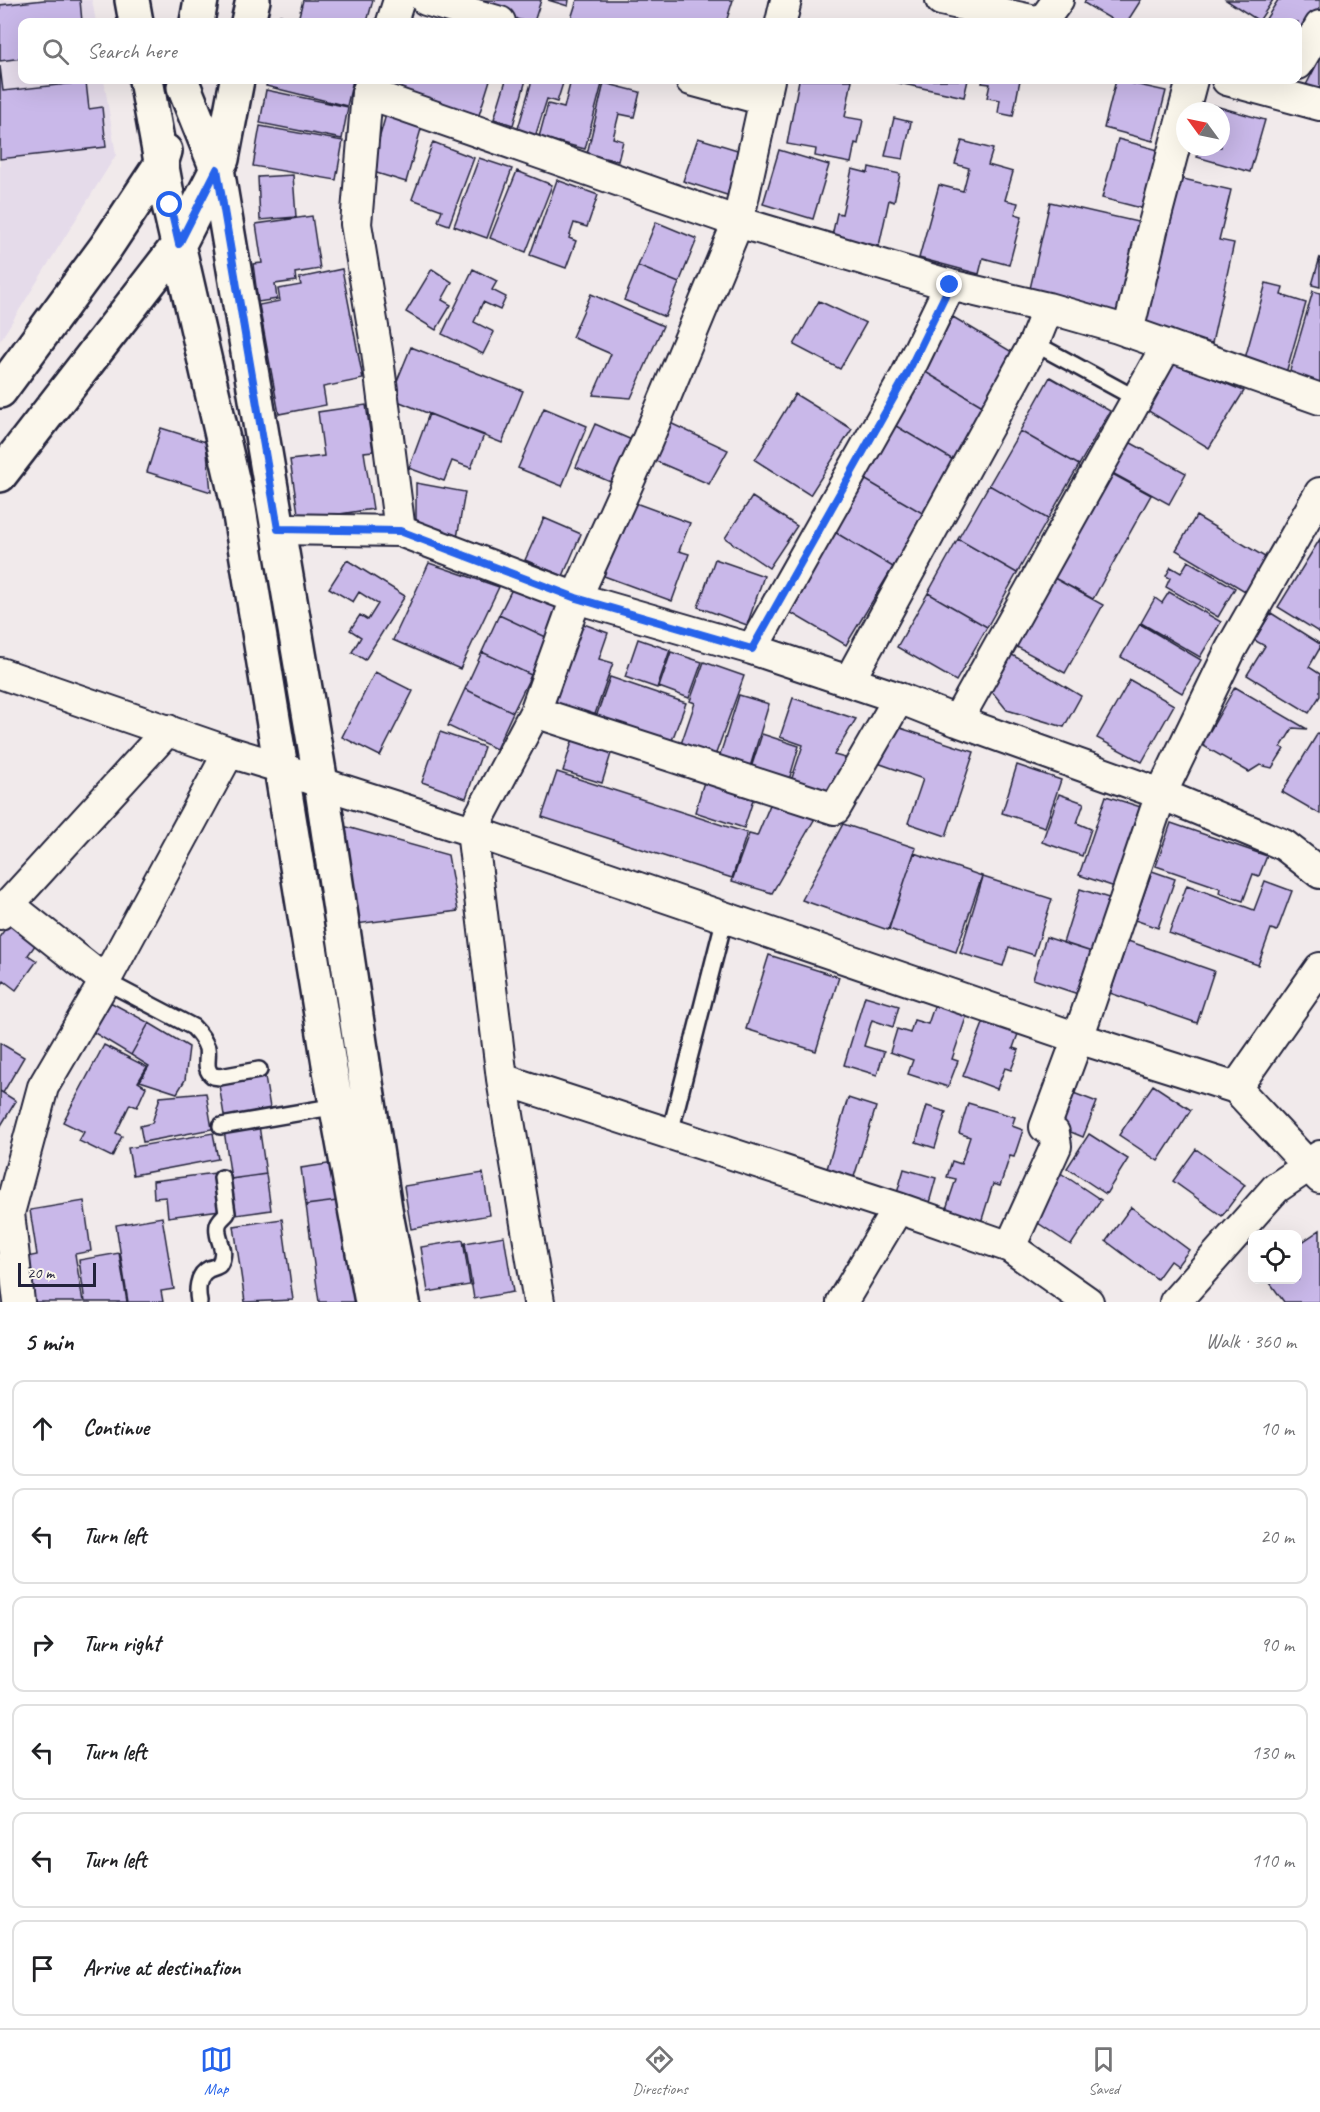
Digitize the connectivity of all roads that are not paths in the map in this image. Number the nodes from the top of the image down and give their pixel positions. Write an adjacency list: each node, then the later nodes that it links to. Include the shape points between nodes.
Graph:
1 (132, 0): 9 (street)
2 (201, 0): 10 (street)
3 (253, 0): 11 (street)
4 (399, 0): 12 (street)
5 (426, 0): 13 (street)
6 (786, 0): 14 (street)
7 (941, 0): 15 (street)
8 (1058, 0): 16 (street)
9 (135, 18)
10 (197, 18)
11 (249, 18)
12 (393, 18)
13 (487, 18)
14 (782, 18)
15 (1023, 18)
16 (1044, 18)
17 (1320, 26): 18 (street)
18 (1302, 57)
19 (147, 84): 30 (street)
20 (185, 84): 30 (street)
21 (185, 84): 31 (street)
22 (236, 84): 31 (street)
23 (721, 84): 28 (street)
24 (1191, 84): 36 (street)
25 (1260, 84): 27 (street)
26 (370, 86): 32 (street); 45 (street, via 356,224)
27 (1284, 87): 29 (street)
28 (767, 90): 32 (street)
29 (1320, 105)
30 (161, 164): 33 (street); 39 (street, via 106,247)
31 (217, 169): 33 (street); 44 (street)
32 (738, 222): 34 (street); 46 (street, via 647,441)
33 (179, 244): 42 (street); 55 (street, via 239,509)
34 (950, 285): 35 (street); 47 (street, via 907,374)
35 (1048, 308): 36 (street); 37 (street)
36 (1128, 332): 38 (street)
37 (1034, 343): 40 (lane); 49 (street)
38 (1167, 345): 40 (street); 41 (street)
39 (0, 391)
40 (1136, 398): 52 (street)
41 (1320, 399)
42 (0, 475)
43 (1320, 493): 57 (street, via 1231,649)
44 (278, 529): 45 (street); 56 (street)
45 (400, 531): 46 (street)
46 (576, 598): 47 (street); 51 (street)
47 (752, 649): 49 (street)
48 (0, 673): 53 (street)
49 (849, 681): 50 (street)
50 (899, 698): 51 (street, via 835,809); 52 (street)
51 (535, 712): 58 (street)
52 (957, 721): 57 (street)
53 (168, 730): 54 (street); 60 (street)
54 (229, 752): 55 (street); 63 (street)
55 (279, 767): 56 (street); 68 (street)
56 (321, 783): 58 (street); 78 (street)
57 (1161, 794): 59 (street, via 1284,844); 64 (street)
58 (472, 831): 61 (street); 66 (street)
59 (1320, 873)
60 (4, 909): 63 (street)
61 (725, 917): 64 (street); 70 (lane)
62 (1320, 968): 67 (street)
63 (105, 981): 65 (lane, via 193,1027 207,1048 207,1068 213,1076); 75 (street, via 43,1087 9,1213)
64 (1078, 1038): 67 (street); 74 (street, via 1045,1127 1054,1133 1056,1146)
65 (259, 1070)
66 (502, 1078): 70 (street); 79 (street)
67 (1236, 1088): 71 (street)
68 (337, 1106): 69 (lane); 77 (street)
69 (221, 1126)
70 (670, 1133): 73 (street)
71 (1317, 1167): 82 (street, via 1276,1188)
72 (222, 1178): 76 (lane, via 227,1213 217,1227 224,1255 219,1265 200,1280)
73 (898, 1208): 74 (street); 80 (street)
74 (1010, 1247): 81 (street)
75 (19, 1302)
76 (199, 1302)
77 (372, 1302)
78 (402, 1302)
79 (539, 1302)
80 (842, 1302)
81 (1089, 1302)
82 (1175, 1302)

